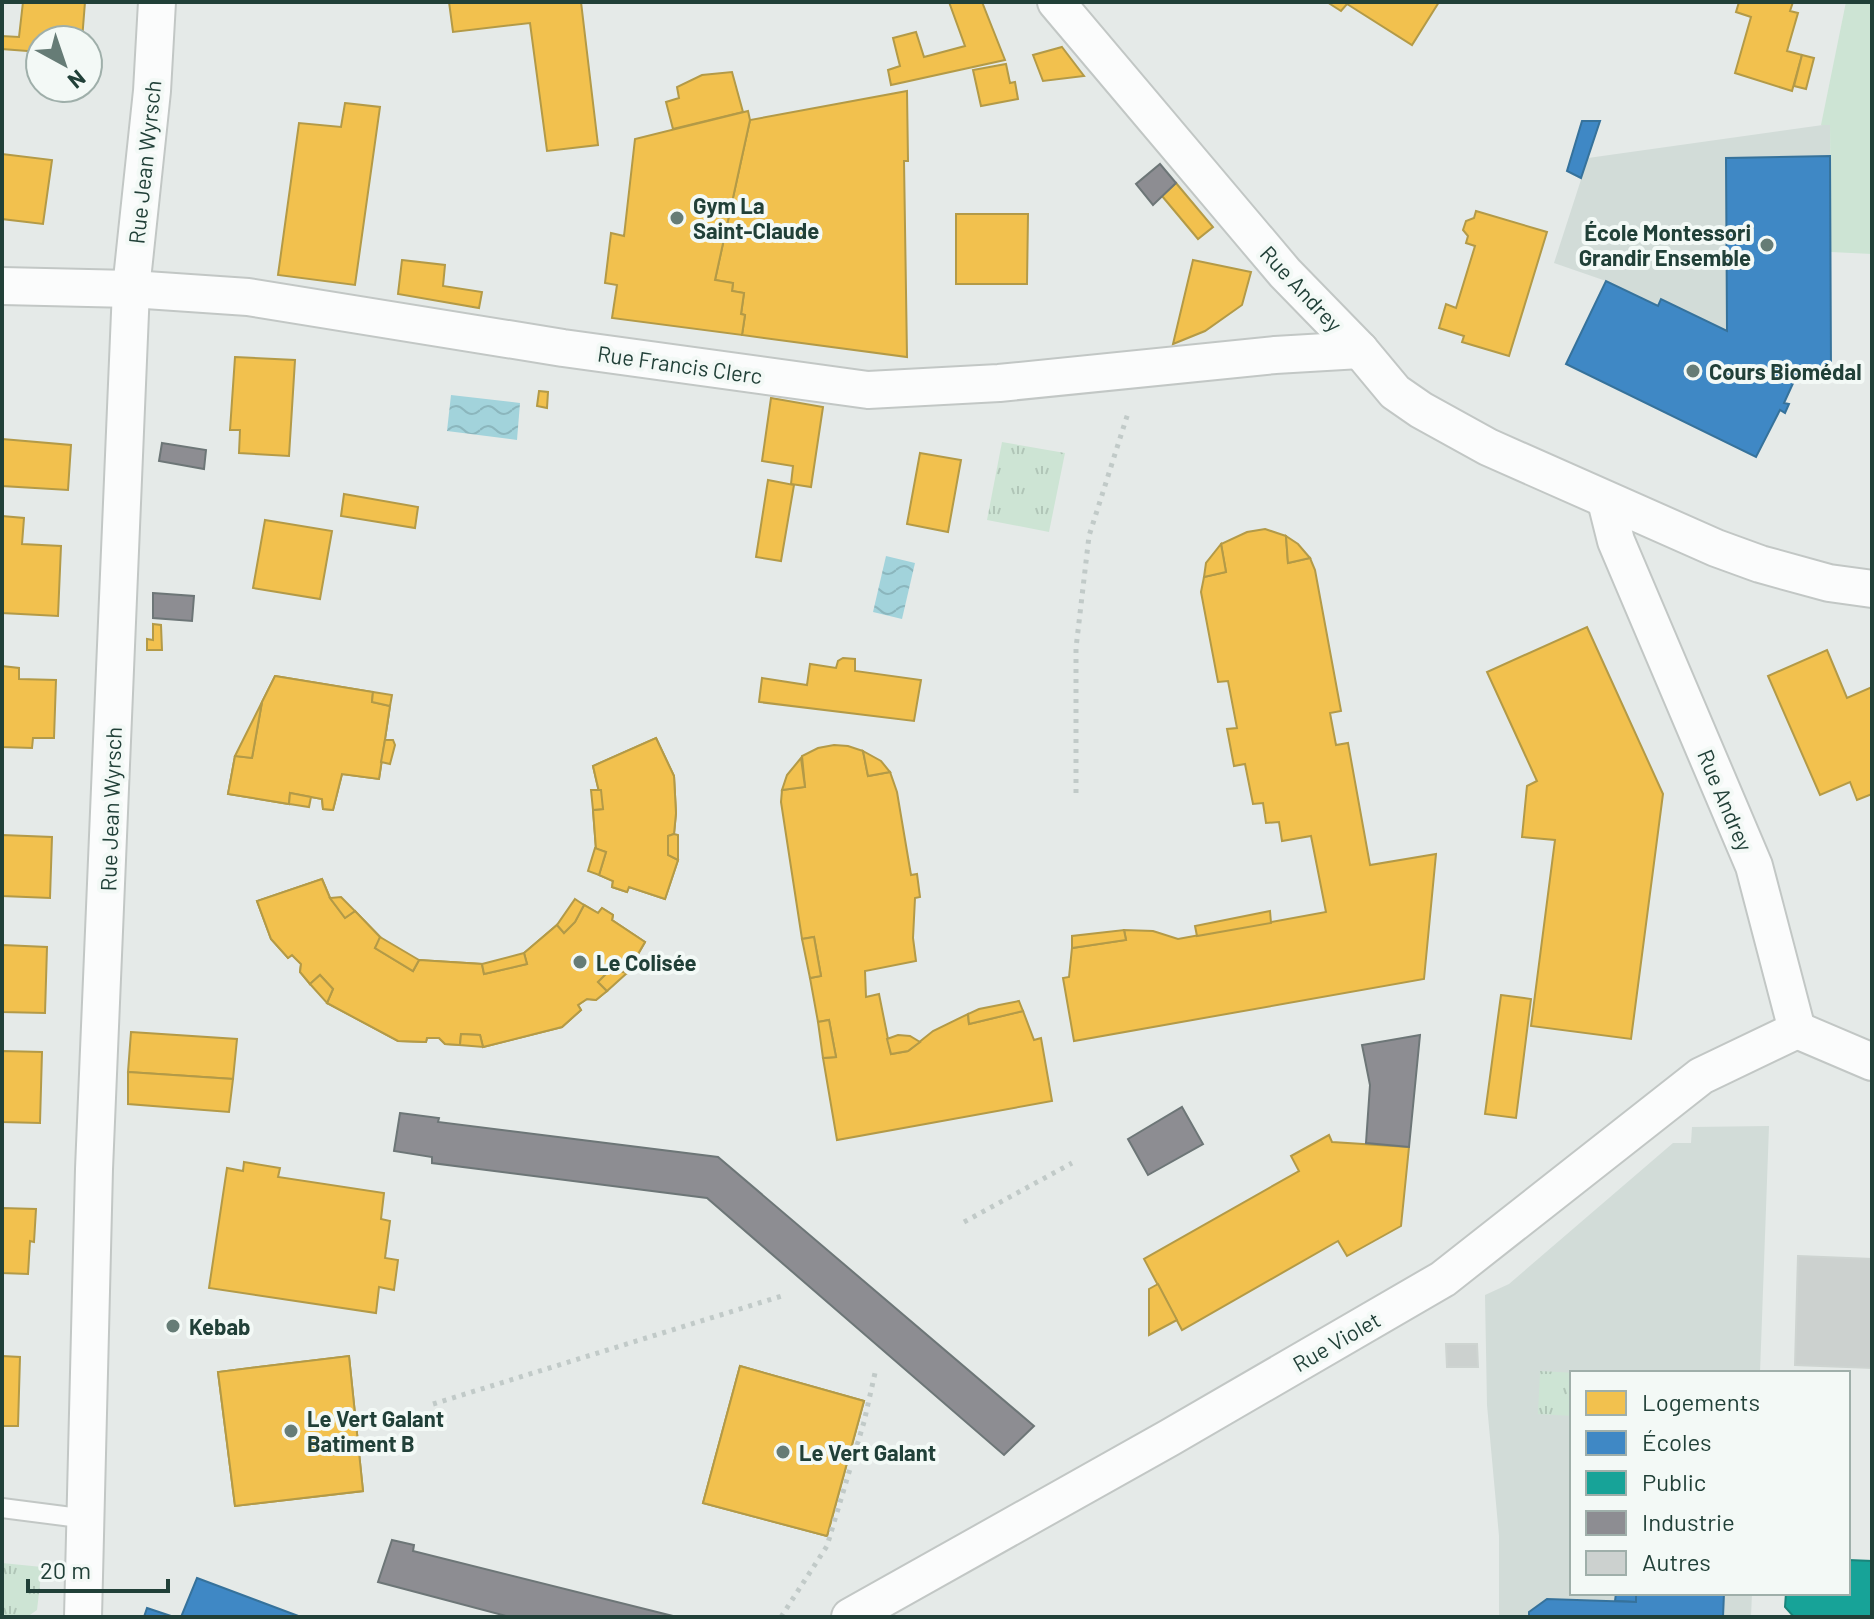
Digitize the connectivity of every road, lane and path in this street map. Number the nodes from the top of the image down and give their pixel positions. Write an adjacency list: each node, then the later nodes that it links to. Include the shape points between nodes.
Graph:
1 (157, 2): 4 (street, Rue Jean Wyrsch)
2 (1056, 2): 5 (street, Rue Andrey, via 1285,273)
3 (2, 286): 4 (street, Rue Francis Clerc)
4 (131, 289): 6 (street, Rue Francis Clerc, via 248,297 868,390); 18 (street, Rue Jean Wyrsch, via 94,1169)
5 (1360, 350): 6 (street, Rue Francis Clerc); 7 (street, Rue Andrey, via 1395,392 1421,410)
6 (1145, 368): 9 (path, via 1089,536 1076,648)
7 (1606, 501): 8 (street, Rue Andrey, via 1760,564); 10 (street, Rue Andrey, via 1616,541 1754,866)
8 (1872, 589)
9 (1076, 793)
10 (1797, 1030): 11 (street); 21 (street, Rue Violet, via 1701,1076 1443,1279)
11 (1872, 1062)
12 (1072, 1163): 13 (path)
13 (964, 1222)
14 (785, 1295): 16 (path)
15 (875, 1373): 20 (path, via 827,1546)
16 (433, 1404)
17 (2, 1508): 18 (lane)
18 (87, 1519): 19 (street, Rue Jean Wyrsch)
19 (83, 1617)
20 (781, 1617)
21 (850, 1617)

